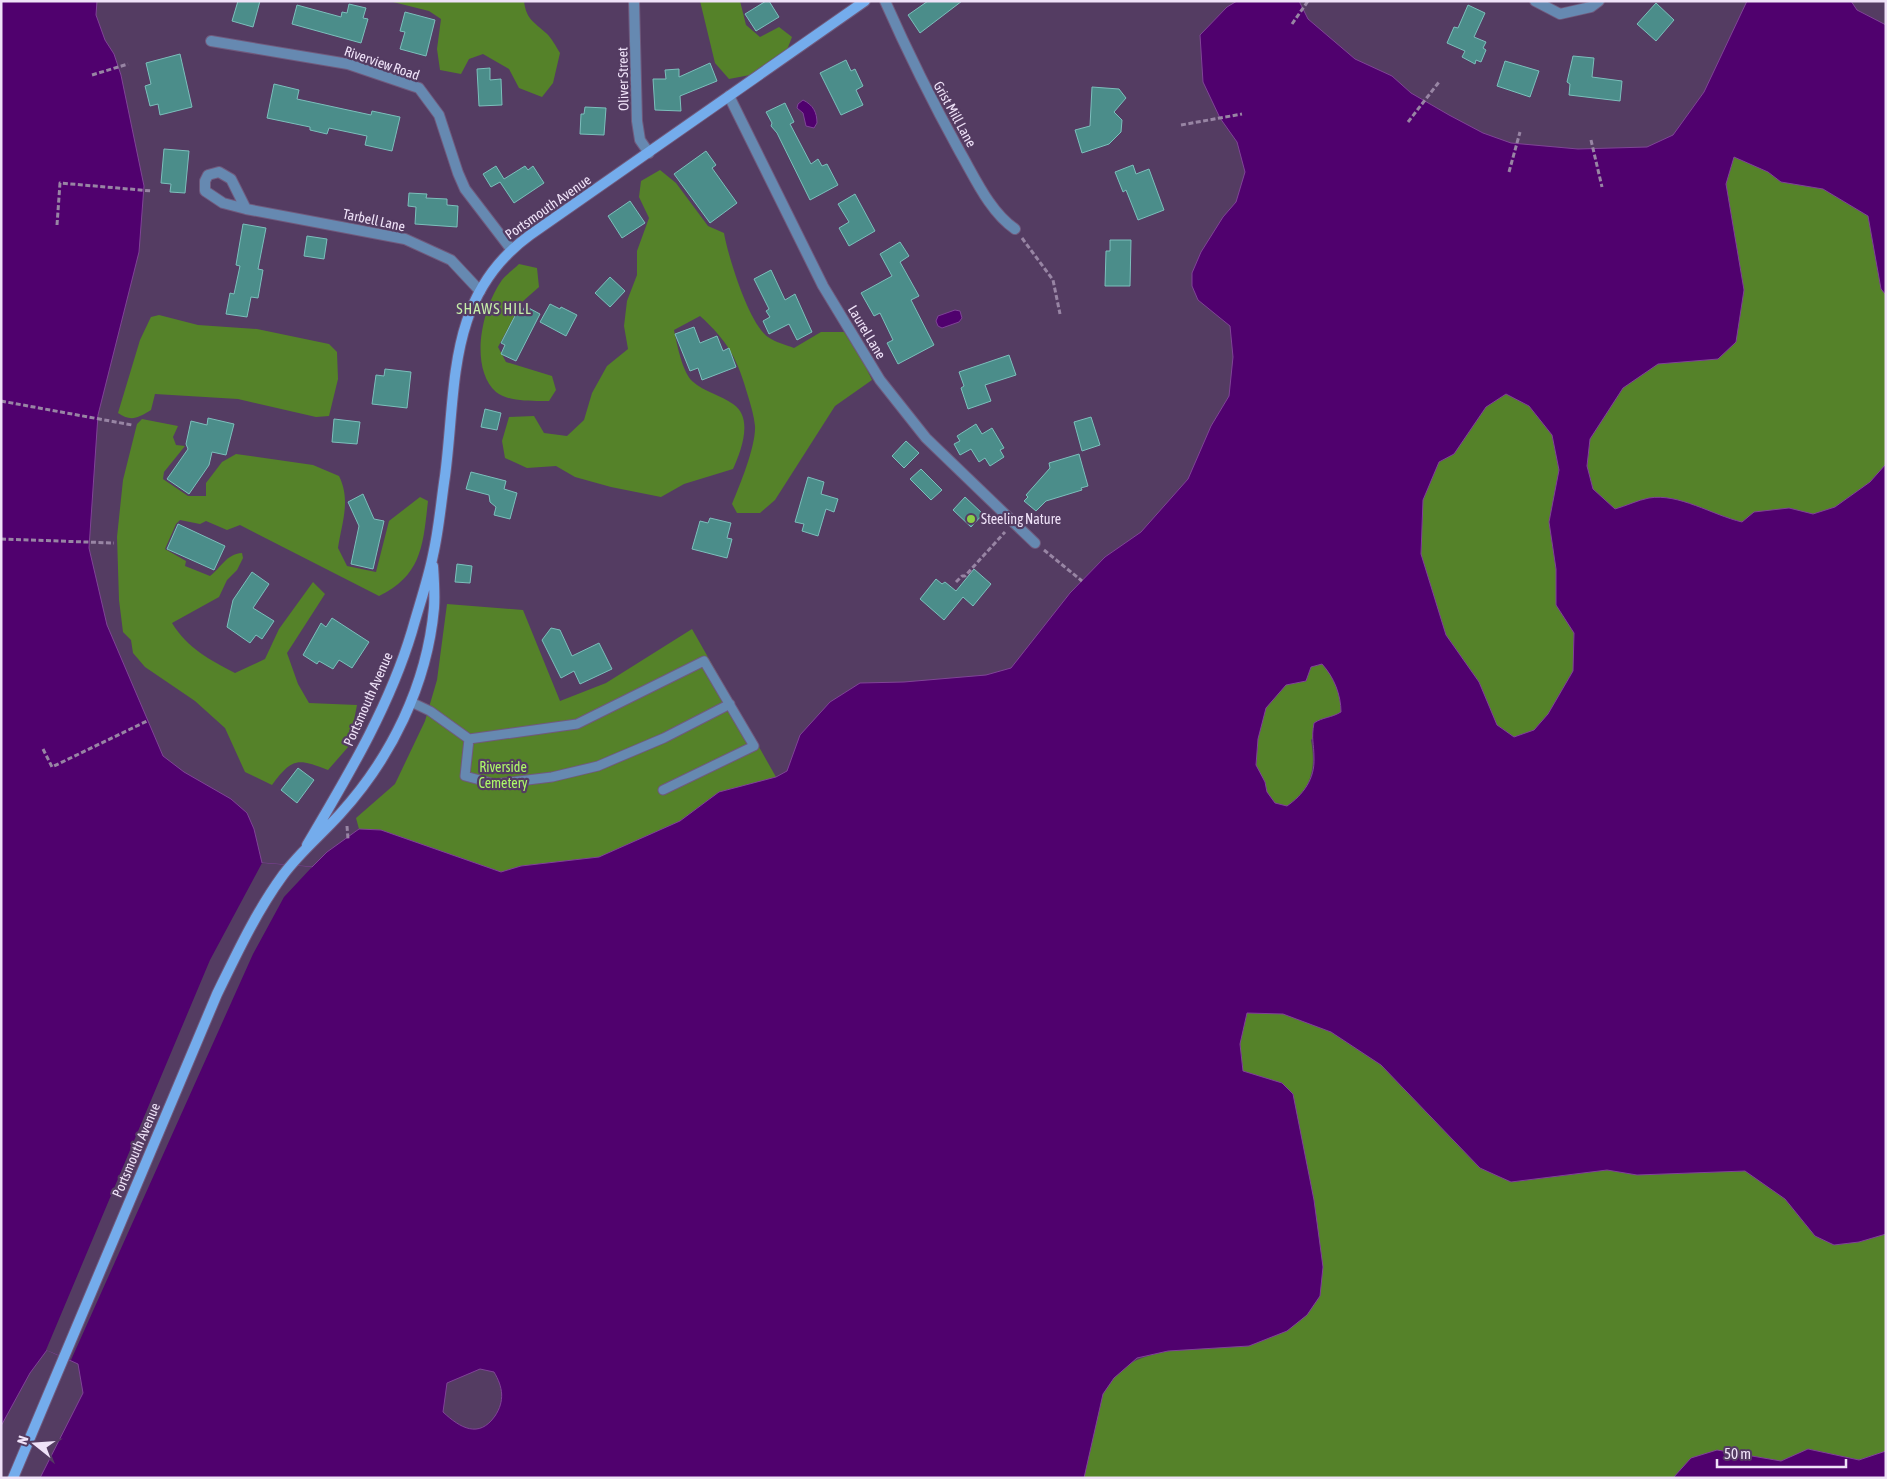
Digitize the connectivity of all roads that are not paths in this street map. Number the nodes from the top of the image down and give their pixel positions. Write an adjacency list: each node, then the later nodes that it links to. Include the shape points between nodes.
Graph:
1 (634, 1): 8 (street, Oliver Street, via 637,121 640,140)
2 (865, 1): 7 (main road, Portsmouth Avenue)
3 (885, 1): 10 (street, Grist Mill Lane, via 935,109 1004,222)
4 (1536, 1): 5 (street, via 1560,14 1591,7)
5 (1599, 1)
6 (211, 42): 11 (street, Riverview Road, via 348,64 419,88 439,115 466,189)
7 (729, 96): 8 (main road, Portsmouth Avenue); 13 (street, Laurel Lane, via 823,286 880,380 926,438)
8 (649, 153): 11 (main road, Portsmouth Avenue)
9 (246, 209): 12 (street, Tarbell Lane, via 405,239 451,260)
10 (1016, 229)
11 (511, 250): 12 (main road, Portsmouth Avenue, via 494,268)
12 (480, 291): 14 (main road, Portsmouth Avenue, via 466,323 451,390 447,456)
13 (1035, 543)
14 (433, 555): 15 (main road, Portsmouth Avenue, via 434,608); 19 (main road, Portsmouth Avenue, via 411,632 375,723)
15 (411, 702): 17 (lane, via 430,711); 19 (main road, Portsmouth Avenue, via 390,747 359,792)
16 (730, 704): 17 (lane, via 704,661 577,724); 17 (lane, via 664,738 598,766 552,777 496,784 465,776); 18 (lane, via 754,746)
17 (469, 739)
18 (663, 790)
19 (307, 845): 20 (main road, Portsmouth Avenue, via 259,912 217,994)
20 (13, 1478)

